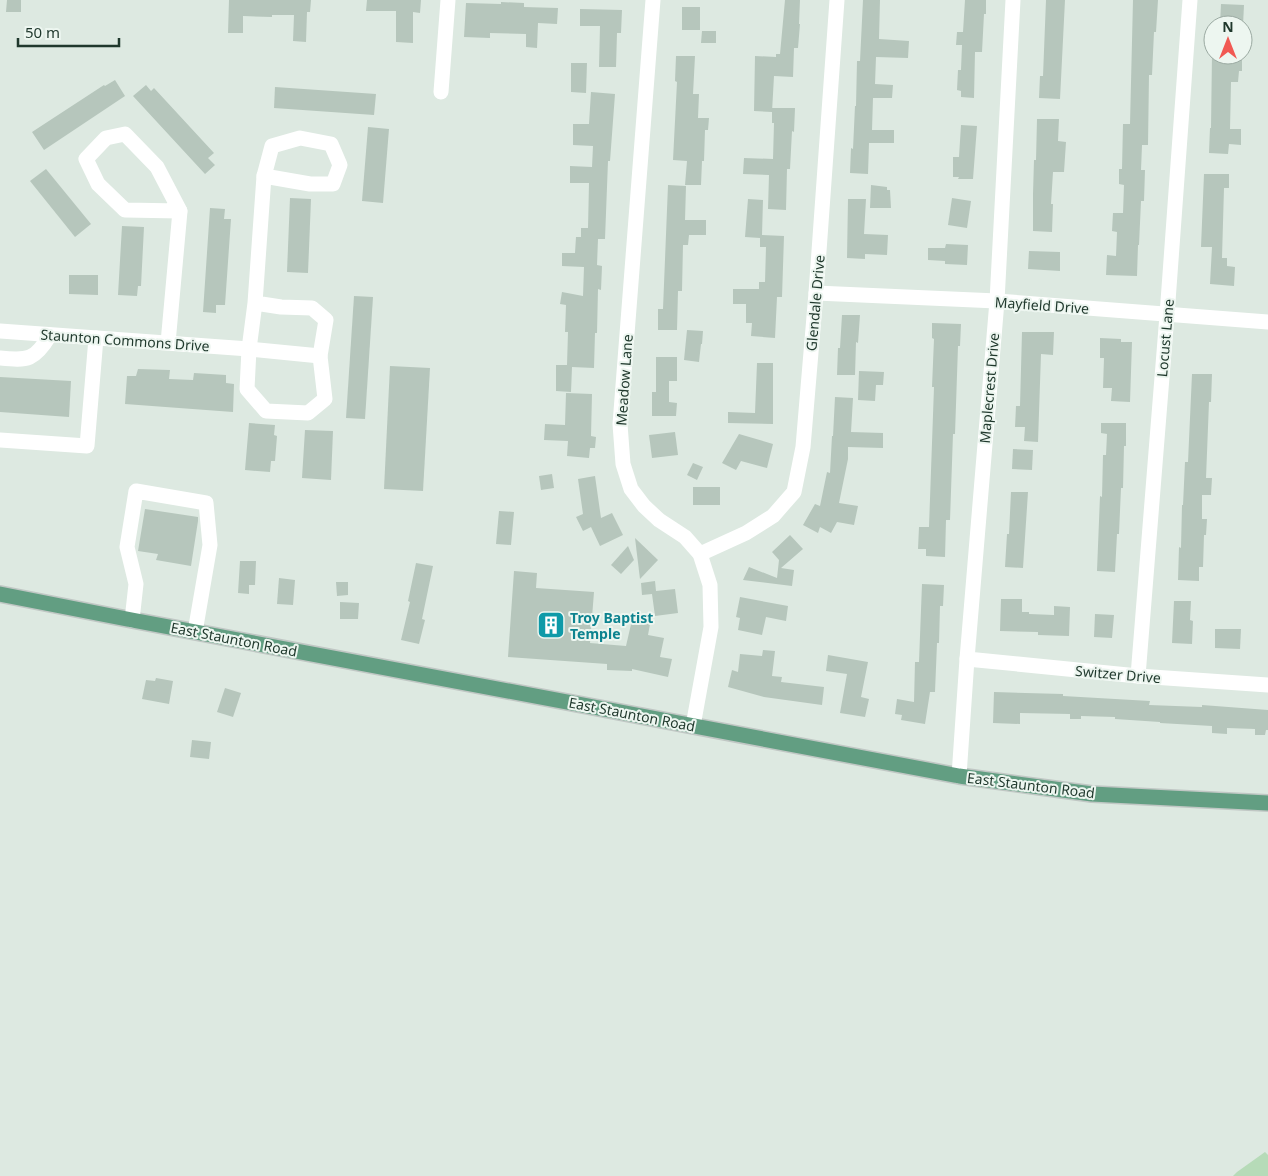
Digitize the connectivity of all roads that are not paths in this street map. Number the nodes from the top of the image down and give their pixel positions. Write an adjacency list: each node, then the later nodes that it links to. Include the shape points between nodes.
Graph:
1 (448, 0): 6 (street)
2 (653, 0): 22 (street, Meadow Lane, via 620,424 623,464 631,489 644,506 685,537)
3 (837, 0): 9 (street, Glendale Drive)
4 (1013, 0): 10 (street, Maplecrest Drive)
5 (1190, 0): 12 (street, Locust Lane)
6 (441, 92)
7 (264, 176): 7 (street, via 272,146 300,138 331,144 340,165 333,184 310,184); 11 (street)
8 (180, 211): 8 (street, via 157,167 125,134 106,138 86,159 98,184 125,210); 17 (street)
9 (816, 293): 10 (street, Mayfield Drive); 22 (street, Glendale Drive, via 803,447 794,492 773,516 746,533)
10 (996, 301): 12 (street, Mayfield Drive); 26 (street, Maplecrest Drive)
11 (255, 303): 18 (street); 19 (street, via 312,308 326,320)
12 (1167, 315): 13 (street, Mayfield Drive); 27 (street, Locust Lane)
13 (1268, 322)
14 (0, 331): 15 (street, Staunton Commons Drive)
15 (50, 335): 16 (street, Staunton Commons Drive); 20 (street, via 39,352 28,358)
16 (96, 338): 17 (street, Staunton Commons Drive); 21 (street, via 87,446)
17 (168, 343): 18 (street, Staunton Commons Drive)
18 (249, 349): 19 (street, Staunton Commons Drive); 19 (street, via 247,389 266,411 308,413 325,399)
19 (320, 356)
20 (0, 358)
21 (0, 440)
22 (700, 554): 29 (street, Meadow Lane, via 710,585 711,627)
23 (0, 594): 24 (main road, East Staunton Road)
24 (132, 620): 25 (main road, East Staunton Road); 25 (street, via 136,584 127,548 136,491 206,503 210,544)
25 (195, 632): 29 (main road, East Staunton Road)
26 (968, 659): 27 (street, Switzer Drive); 30 (street, Maplecrest Drive)
27 (1138, 676): 28 (street, Switzer Drive)
28 (1268, 685)
29 (693, 726): 30 (main road, East Staunton Road)
30 (959, 776): 31 (main road, East Staunton Road, via 1092,794)
31 (1268, 803)

